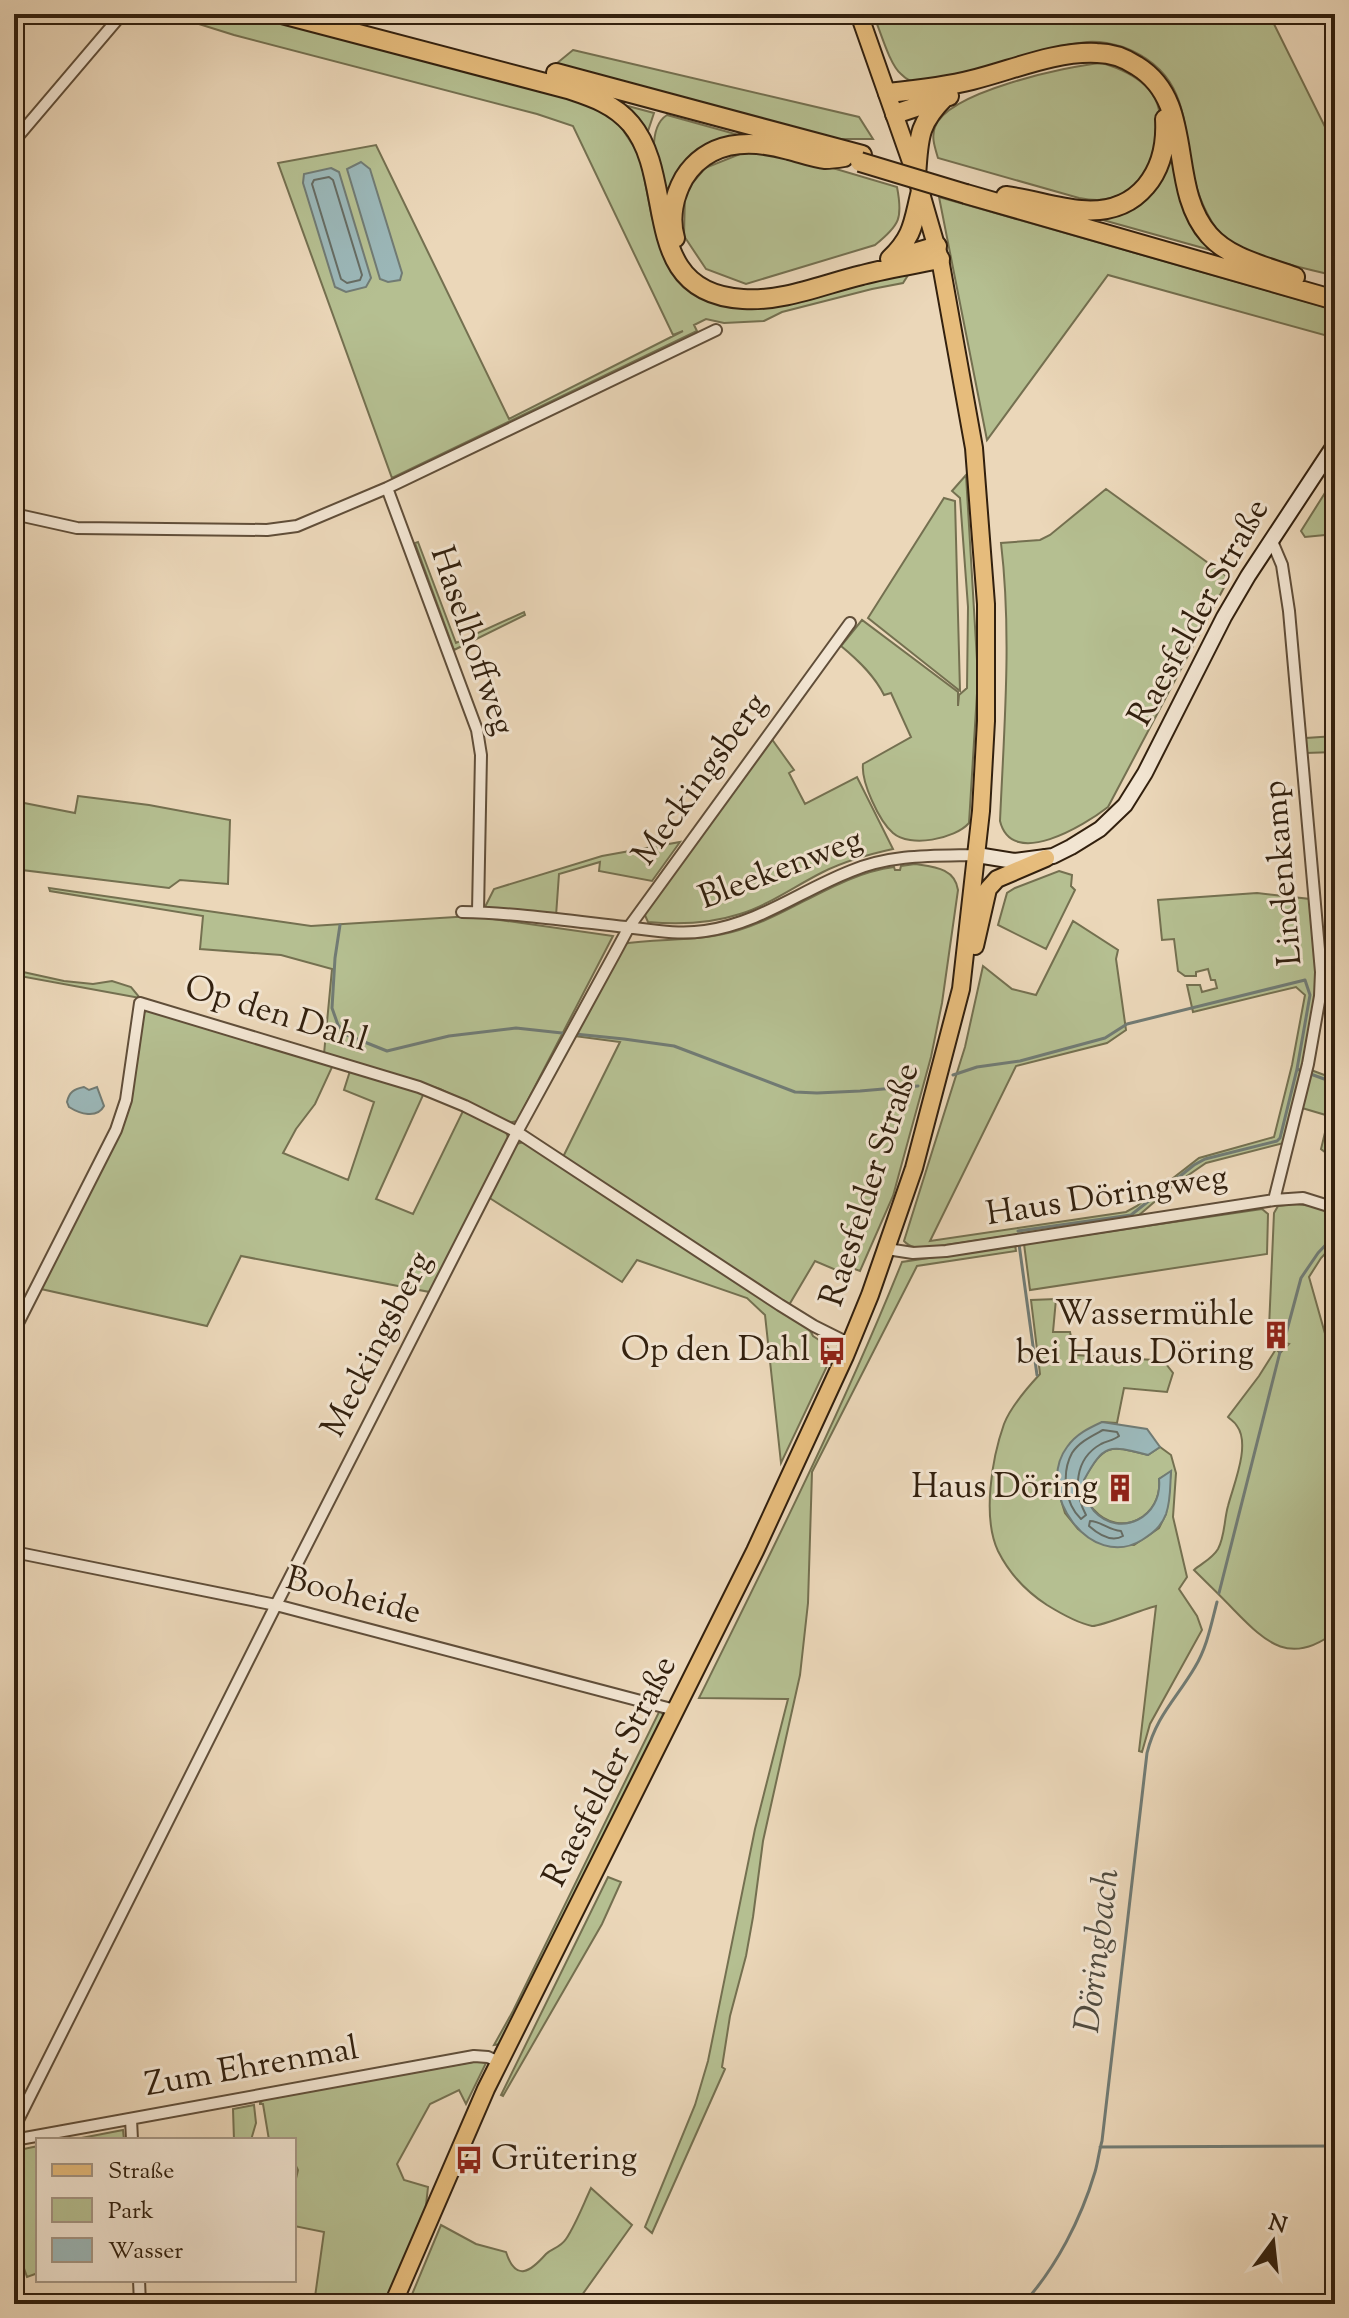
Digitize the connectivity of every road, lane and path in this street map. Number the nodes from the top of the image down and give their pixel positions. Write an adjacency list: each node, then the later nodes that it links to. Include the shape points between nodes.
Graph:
1 (122, 14): 11 (street)
2 (282, 14): 7 (highway)
3 (321, 14): 12 (highway, via 552,72)
4 (859, 14): 8 (main road)
5 (1329, 14): 6 (street)
6 (1335, 25)
7 (420, 49): 12 (highway); 16 (highway, via 591,96 619,112 648,155 671,253 686,274 712,292 740,299 771,297)
8 (888, 93): 10 (main road); 18 (highway, via 953,85 1078,53 1129,61 1146,72 1168,100 1187,195 1207,233 1233,253)
9 (945, 97): 10 (highway); 13 (highway, via 921,131); 15 (highway, via 1012,74 1092,59 1135,73 1160,103 1165,117 1163,157 1155,175 1127,203 1079,210)
10 (895, 114): 13 (main road)
11 (14, 141)
12 (856, 158): 14 (highway); 17 (highway, via 824,159 754,143 720,148 695,165 677,190 673,232 702,278 743,293 780,289)
13 (919, 184): 16 (main road); 17 (highway, via 911,233)
14 (966, 189): 15 (highway); 20 (highway)
15 (1006, 196): 18 (highway)
16 (938, 253): 17 (highway); 27 (main road, via 974,448 984,555 986,708)
17 (890, 259)
18 (1295, 277): 19 (highway)
19 (1335, 288)
20 (1335, 300)
21 (716, 330): 23 (street)
22 (1335, 444): 25 (main road, Raesfelder Straße)
23 (387, 488): 24 (street, via 297,526 267,530 77,528); 30 (street, Haselhoffweg, via 477,730)
24 (14, 514)
25 (1271, 539): 28 (main road, Raesfelder Straße, via 1125,805 1088,838); 34 (street, Lindenkamp, via 1282,565 1289,611 1321,972 1308,1064)
26 (850, 623): 31 (street, Meckingsberg)
27 (977, 855): 28 (main road, Raesfelder Straße, via 1014,861); 31 (street, Bleekenweg, via 879,861 764,914 718,929 681,933); 32 (main road, Raesfelder Straße)
28 (1046, 858): 32 (main road, via 997,879 988,889)
29 (462, 912): 30 (street, Bleekenweg)
30 (478, 912): 31 (street, Bleekenweg)
31 (629, 927): 33 (street, Meckingsberg)
32 (961, 989): 36 (main road, Raesfelder Straße)
33 (517, 1132): 37 (street, Op den Dahl, via 419,1087 140,1003 126,1100 116,1130); 38 (street, Op den Dahl, via 803,1319); 40 (street, Meckingsberg)
34 (1274, 1200): 35 (street, Haus Döringweg, via 1303,1198); 36 (street, Haus Döringweg, via 946,1251)
35 (1335, 1208)
36 (887, 1249): 38 (main road, Raesfelder Straße)
37 (14, 1331)
38 (850, 1344): 41 (main road, Raesfelder Straße)
39 (14, 1552): 40 (street, Booheide)
40 (276, 1605): 41 (street, Booheide); 44 (street, Meckingsberg)
41 (675, 1710): 42 (main road, Raesfelder Straße)
42 (499, 2062): 43 (street, Zum Ehrenmal, via 474,2056); 49 (main road, Raesfelder Straße)
43 (131, 2119): 45 (street); 46 (street, Zum Ehrenmal)
44 (14, 2128)
45 (132, 2138)
46 (14, 2140)
47 (139, 2282): 48 (street)
48 (140, 2304)
49 (393, 2304)

